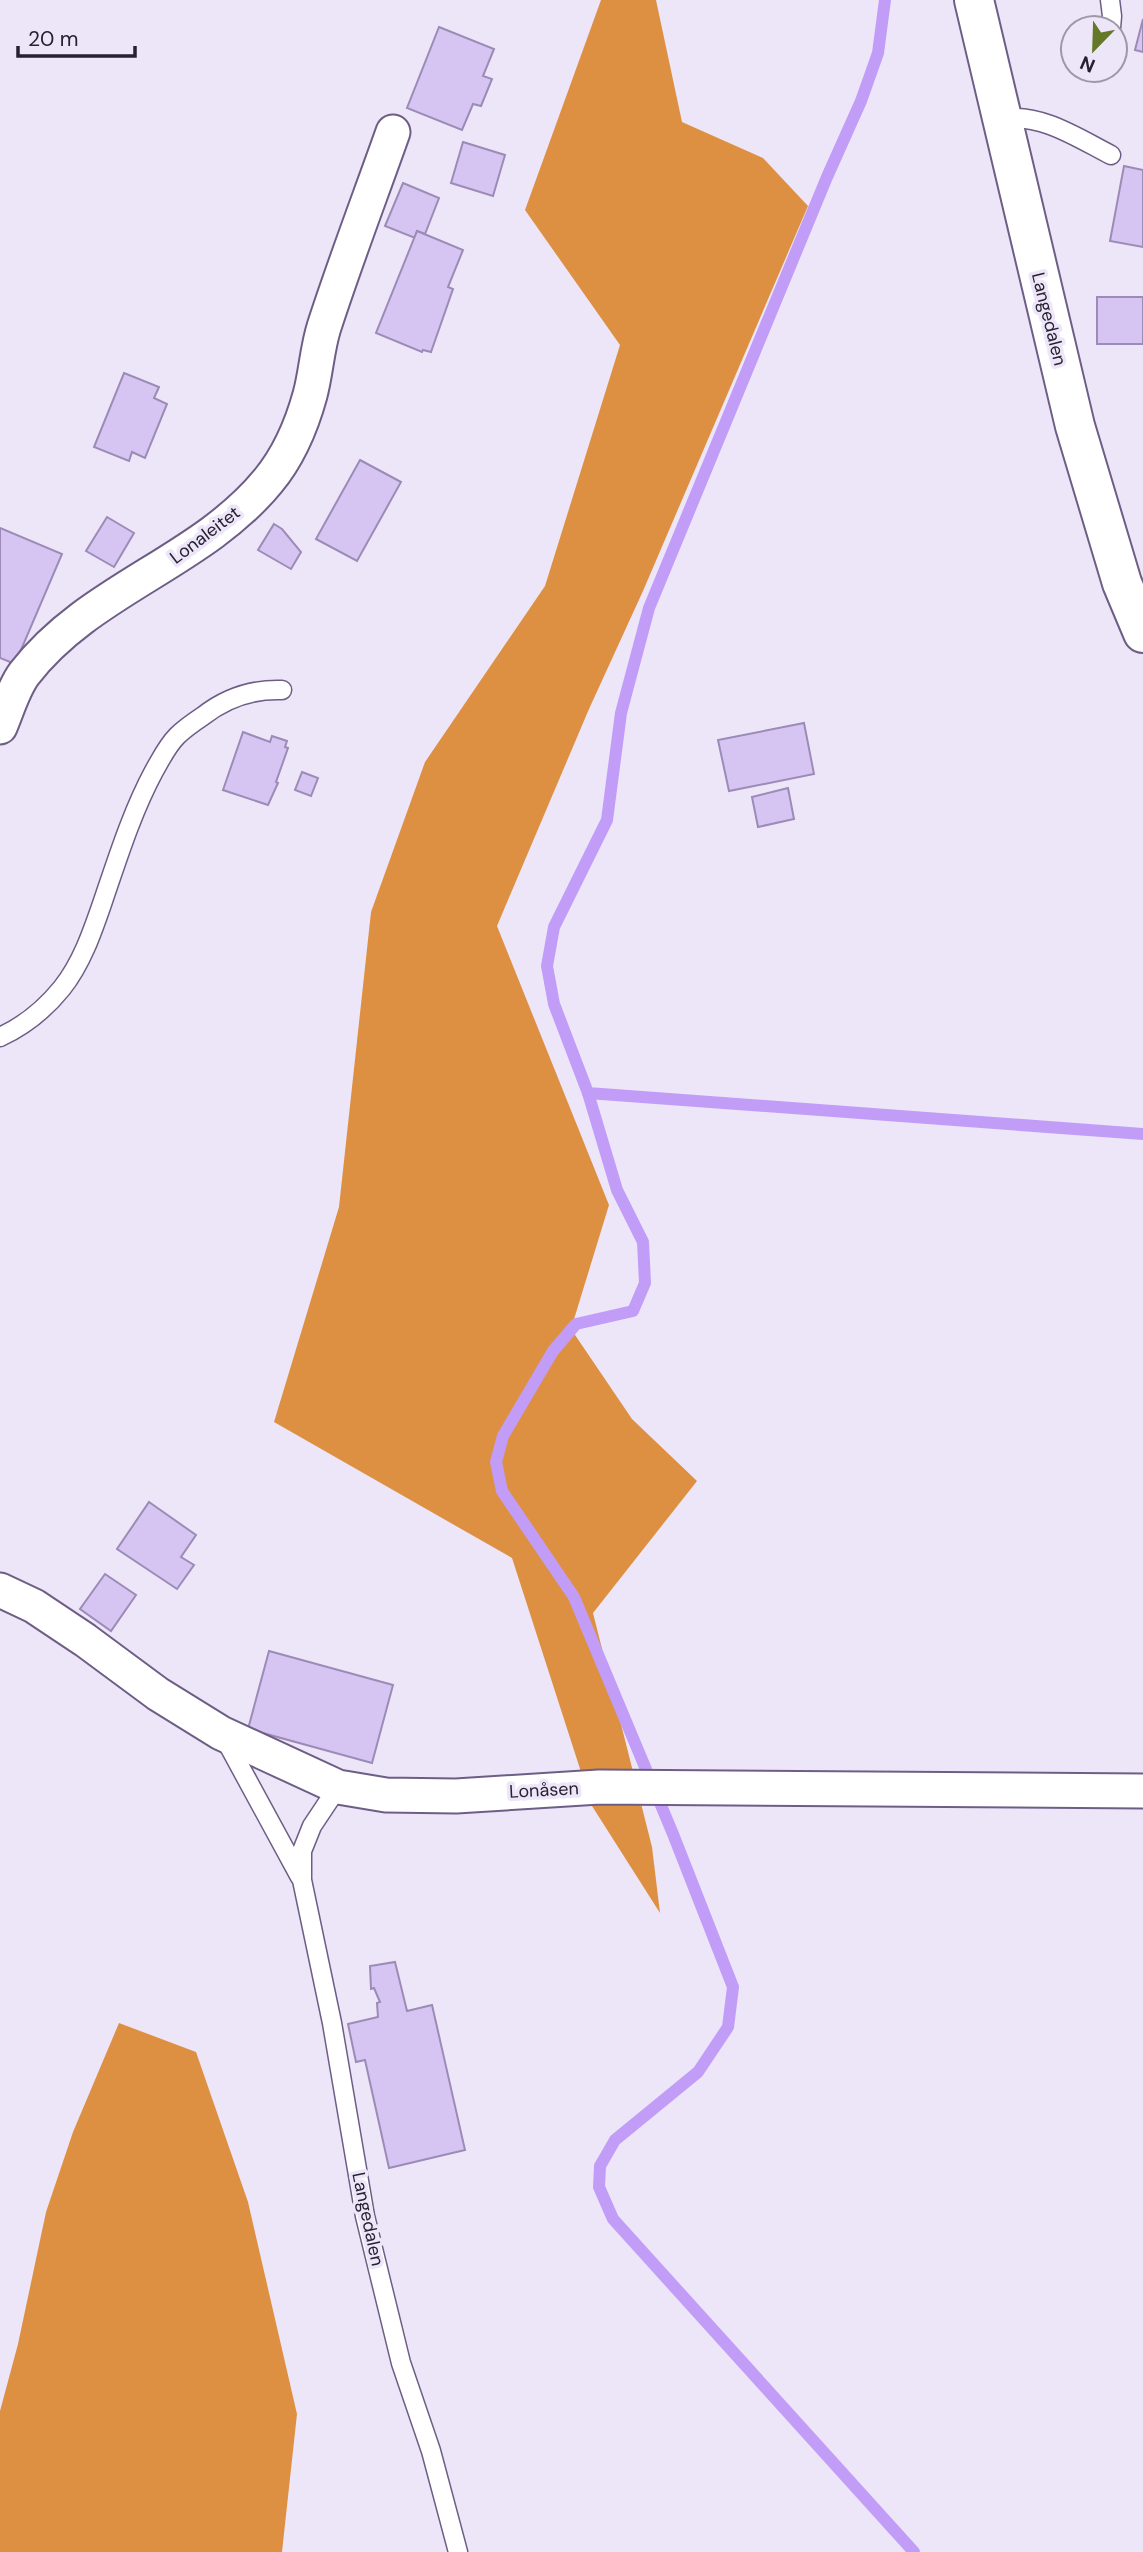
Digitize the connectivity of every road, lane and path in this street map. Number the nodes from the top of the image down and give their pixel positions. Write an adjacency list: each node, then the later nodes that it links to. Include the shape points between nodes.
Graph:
1 (974, 0): 2 (main road, Langedalen)
2 (1001, 120): 4 (lane, via 1034,119); 5 (main road, Langedalen, via 1075,426 1122,583)
3 (393, 132): 7 (street, Lonaleitet, via 323,331 309,396 270,479 233,517 177,558 88,612 54,640 22,677)
4 (1111, 155)
5 (1143, 633)
6 (282, 690): 8 (lane, via 244,693 211,709 177,736 145,788 79,961 63,987 38,1013)
7 (0, 727)
8 (0, 1037)
9 (0, 1590): 10 (street, Lonåsen, via 34,1606)
10 (221, 1733): 11 (street, Lonåsen); 13 (lane, Langedalen)
11 (338, 1787): 12 (street, Lonåsen, via 386,1795 444,1796 599,1787); 13 (lane, Langedalen, via 312,1826 303,1851)
12 (1143, 1791)
13 (302, 1880): 14 (lane, Langedalen, via 366,2216 401,2363)
14 (458, 2552)

